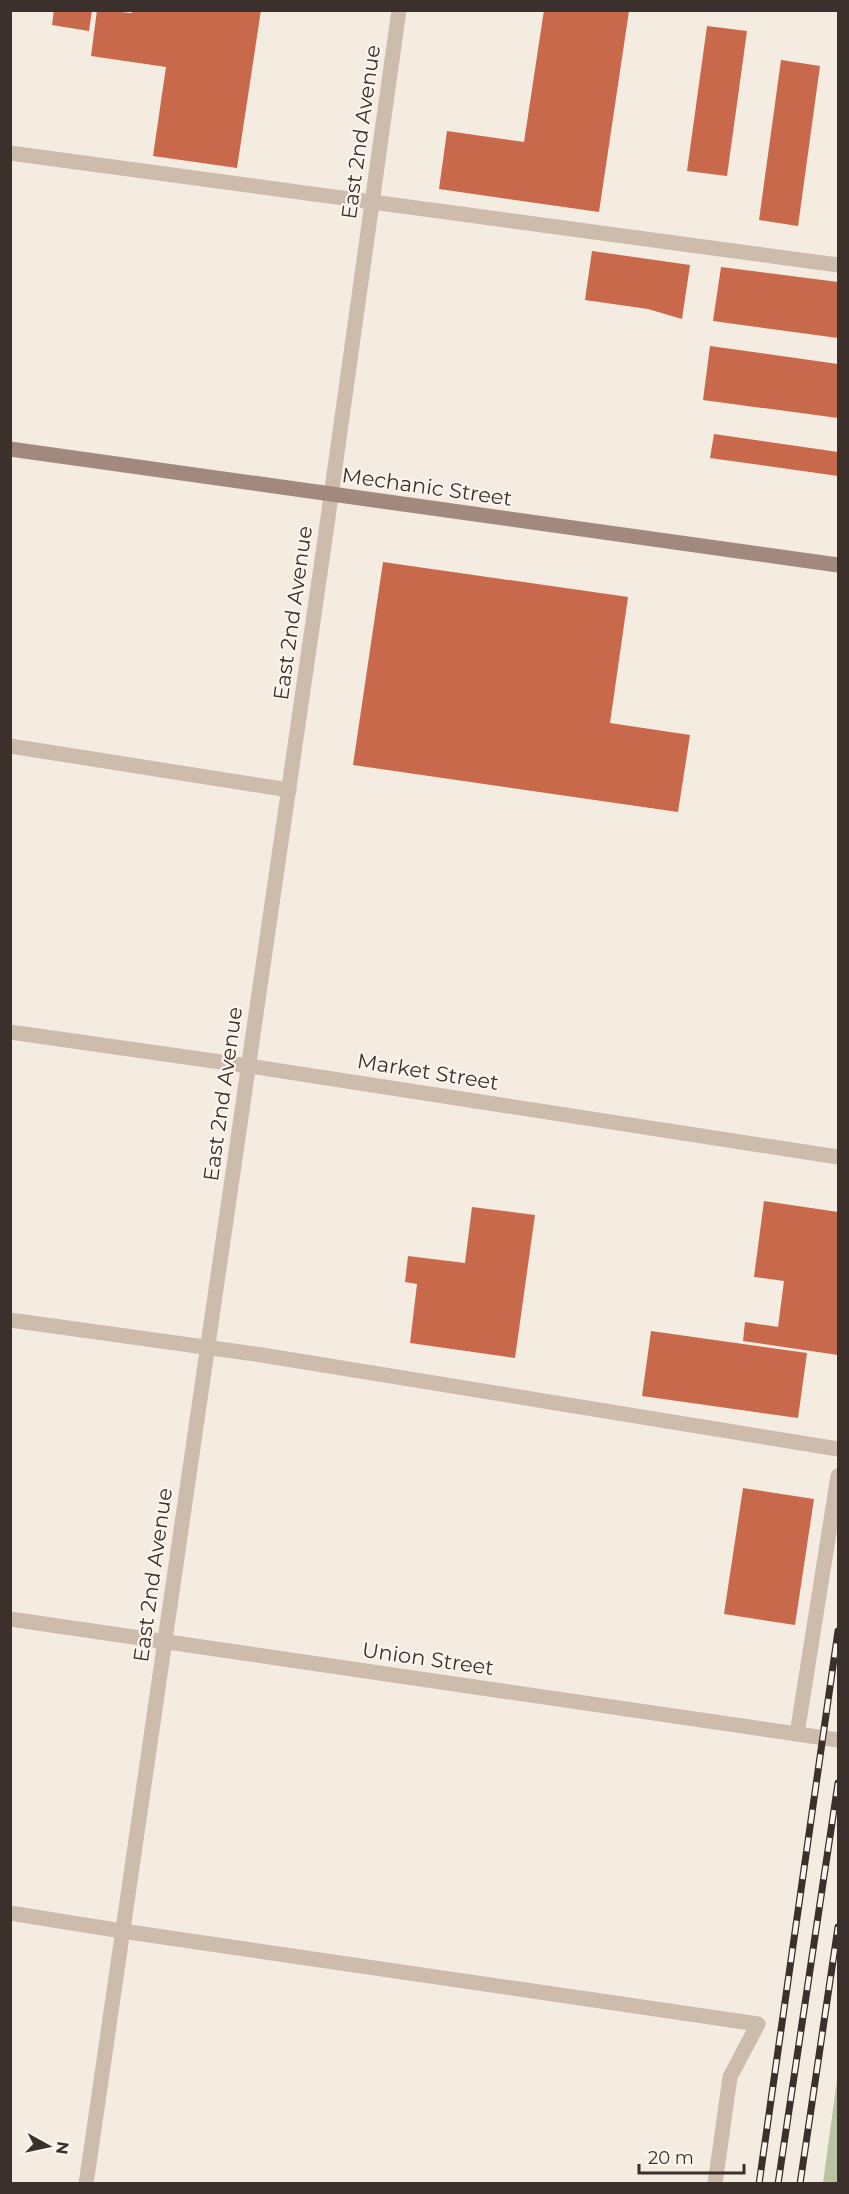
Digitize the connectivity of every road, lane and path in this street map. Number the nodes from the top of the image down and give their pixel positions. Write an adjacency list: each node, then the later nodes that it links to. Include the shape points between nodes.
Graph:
1 (399, 10): 3 (street, East 2nd Avenue)
2 (10, 153): 3 (street)
3 (372, 202): 4 (street); 6 (street, East 2nd Avenue)
4 (838, 265)
5 (10, 449): 6 (street, Mechanic Street)
6 (331, 495): 7 (street, Mechanic Street); 9 (street, East 2nd Avenue)
7 (838, 565)
8 (10, 746): 9 (street)
9 (288, 790): 11 (street, East 2nd Avenue)
10 (10, 1032): 11 (street, Market Street)
11 (249, 1066): 12 (street, Market Street); 14 (street, East 2nd Avenue)
12 (838, 1157)
13 (10, 1320): 14 (street)
14 (207, 1348): 15 (street); 18 (street, East 2nd Avenue)
15 (838, 1449)
16 (838, 1476): 19 (street)
17 (10, 1619): 18 (street, Union Street)
18 (164, 1642): 19 (street, Union Street); 22 (street, East 2nd Avenue)
19 (798, 1734): 20 (street, Union Street)
20 (838, 1740)
21 (10, 1913): 22 (street)
22 (122, 1931): 23 (street, East 2nd Avenue); 24 (street, via 758,2024 730,2077)
23 (86, 2184)
24 (715, 2184)

